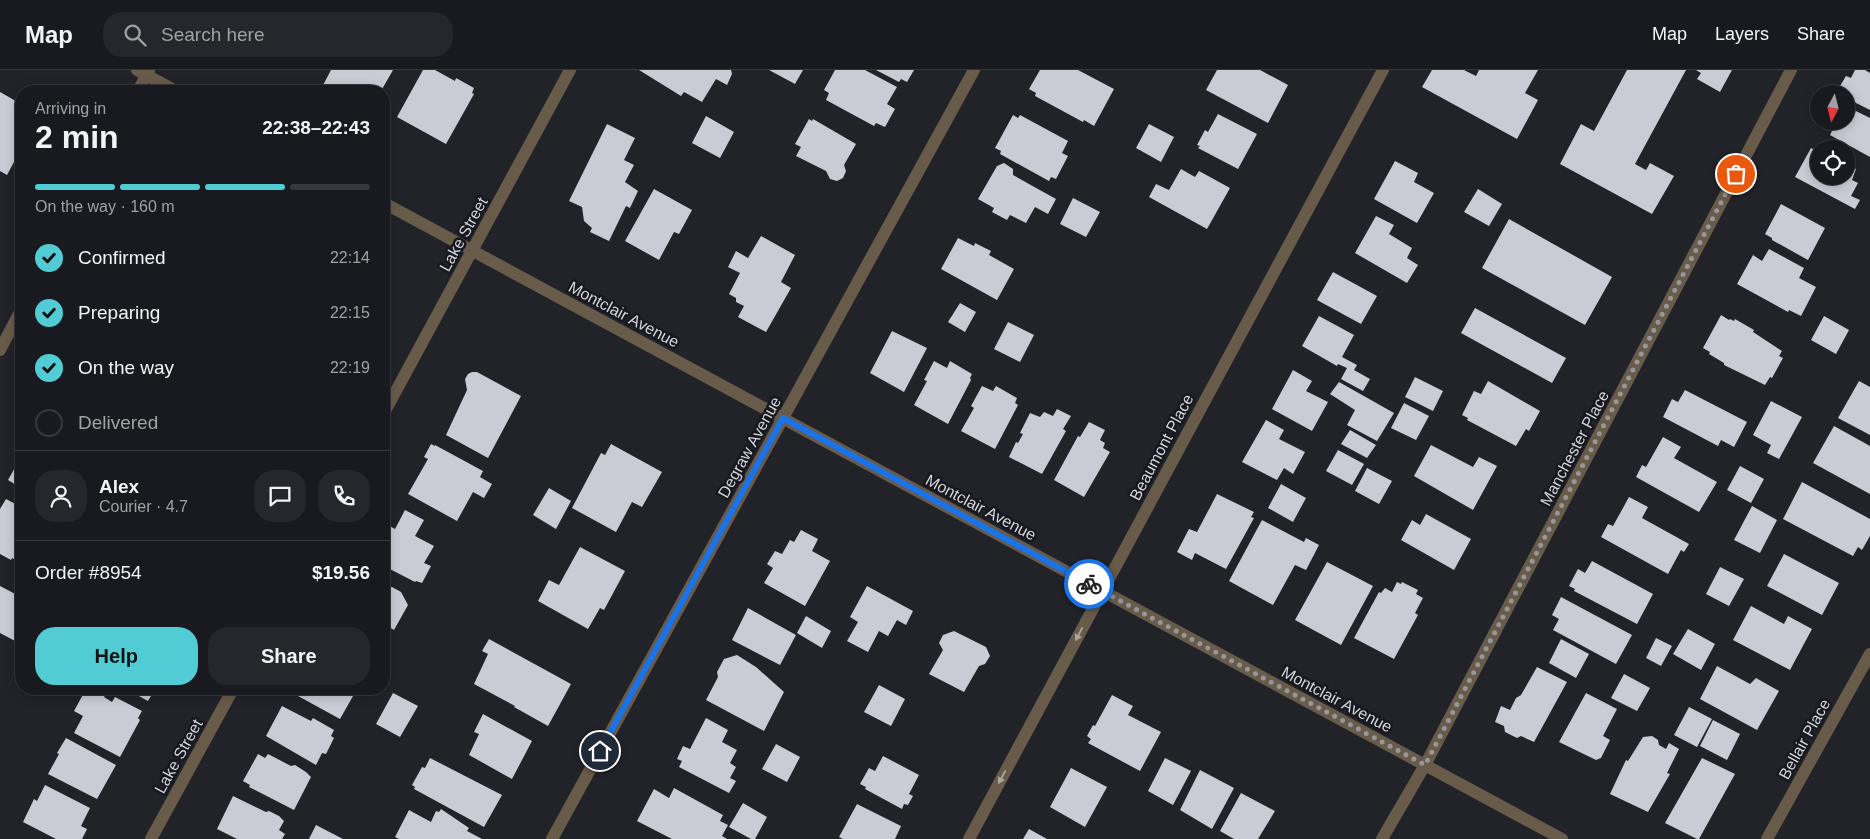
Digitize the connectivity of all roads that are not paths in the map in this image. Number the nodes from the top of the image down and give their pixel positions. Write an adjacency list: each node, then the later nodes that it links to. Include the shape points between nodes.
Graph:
1 (570, 70): 9 (street, Lake Street)
2 (974, 70): 13 (street, Degraw Avenue)
3 (1383, 70): 14 (street, Beaumont Place)
4 (1791, 70): 17 (street, Manchester Place)
5 (144, 72): 6 (street); 7 (street)
6 (140, 85)
7 (166, 85)
8 (390, 206): 9 (street, Montclair Avenue)
9 (472, 251): 12 (street, Lake Street); 13 (street, Montclair Avenue)
10 (15, 321): 11 (street)
11 (0, 350)
12 (390, 401)
13 (783, 418): 14 (street, Montclair Avenue); 19 (street, Degraw Avenue)
14 (1102, 591): 17 (street, Montclair Avenue); 20 (street, Beaumont Place, one-way to 20)
15 (1870, 654): 23 (street, Bellair Place)
16 (230, 695): 18 (street, Lake Street)
17 (1425, 765): 21 (street, Manchester Place); 22 (street, Montclair Avenue)
18 (151, 839)
19 (552, 839)
20 (969, 839)
21 (1382, 839)
22 (1562, 839)
23 (1767, 839)

